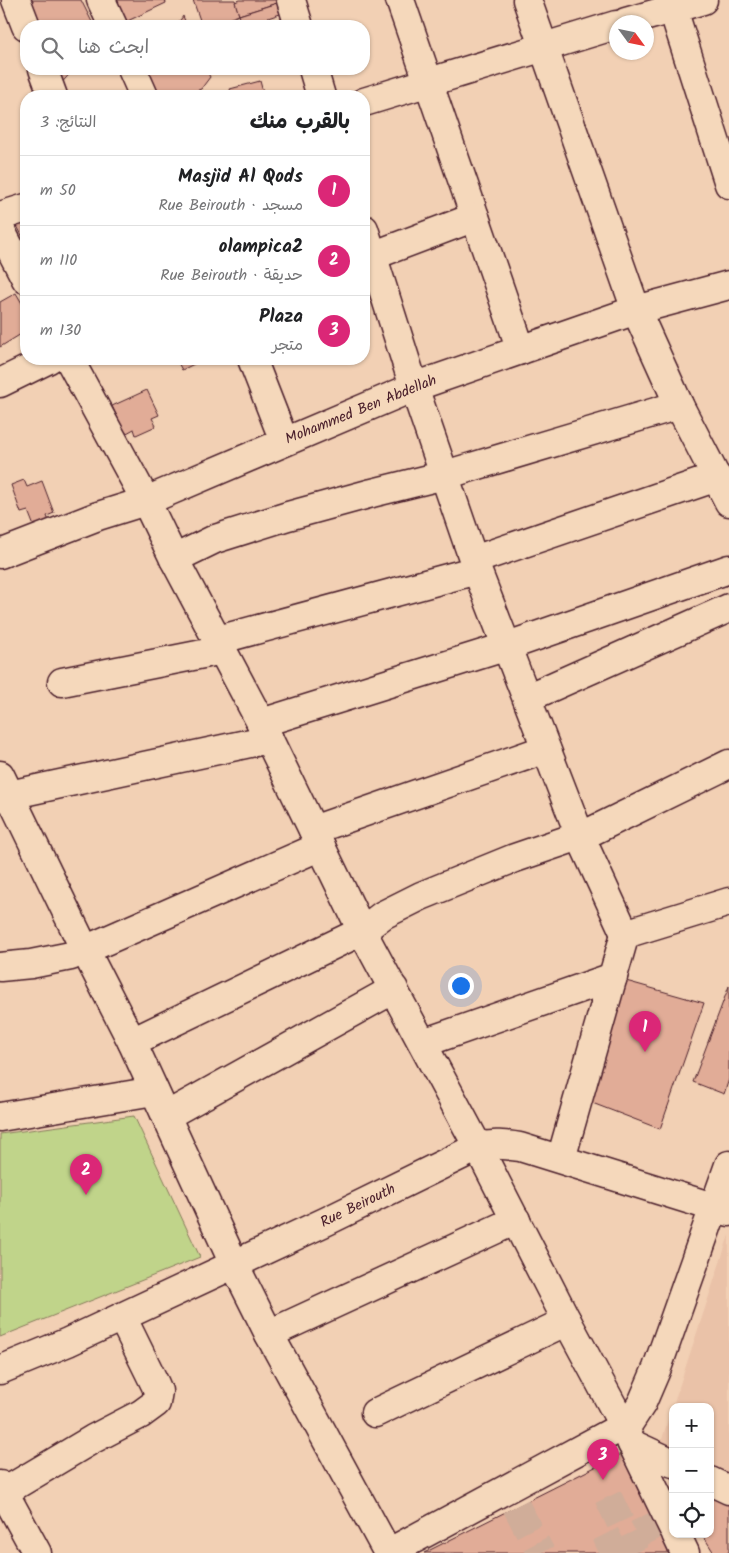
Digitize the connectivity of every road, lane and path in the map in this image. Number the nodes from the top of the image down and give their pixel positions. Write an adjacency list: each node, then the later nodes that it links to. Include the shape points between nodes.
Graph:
1 (16, 0): 9 (street)
2 (101, 0): 10 (street)
3 (291, 0): 11 (street)
4 (400, 0): 17 (street)
5 (527, 0): 13 (street)
6 (703, 0): 7 (street)
7 (672, 5): 8 (street); 22 (street)
8 (645, 15)
9 (24, 20)
10 (110, 20)
11 (297, 20)
12 (609, 27): 13 (street)
13 (544, 48): 17 (street); 31 (street)
14 (44, 75): 18 (street)
15 (135, 75): 19 (street)
16 (314, 75): 20 (street)
17 (429, 81): 21 (street); 25 (street)
18 (51, 90)
19 (141, 90)
20 (319, 90)
21 (370, 100)
22 (729, 184)
23 (20, 210): 24 (street)
24 (0, 216)
25 (475, 217): 28 (street); 32 (street)
26 (0, 229): 29 (street)
27 (370, 249): 28 (street)
28 (372, 256): 37 (street)
29 (20, 267)
30 (729, 285): 31 (street, Mohammed Ben Abdellah)
31 (636, 310): 32 (street, Mohammed Ben Abdellah); 38 (street)
32 (521, 350): 37 (street, Mohammed Ben Abdellah)
33 (37, 365): 36 (street)
34 (72, 365): 42 (street)
35 (254, 365): 39 (street)
36 (0, 383)
37 (414, 387): 39 (street, Mohammed Ben Abdellah); 40 (street)
38 (680, 405): 40 (street); 41 (street)
39 (284, 441): 42 (street, Mohammed Ben Abdellah)
40 (445, 476): 44 (street, via 270,521 215,539); 45 (street)
41 (723, 484): 45 (street)
42 (146, 501): 43 (street, Mohammed Ben Abdellah); 44 (street)
43 (0, 554)
44 (174, 559): 48 (street)
45 (476, 565): 48 (street); 49 (street)
46 (729, 570): 49 (street)
47 (729, 608): 51 (street)
48 (221, 645): 50 (street); 52 (street)
49 (508, 646): 51 (street); 52 (street)
50 (62, 682)
51 (527, 698): 53 (street)
52 (265, 731): 55 (street); 57 (street)
53 (546, 749): 56 (street); 57 (street)
54 (729, 764): 56 (street)
55 (3, 789): 61 (street)
56 (580, 836): 59 (street, via 512,858 452,883 390,912); 60 (street)
57 (317, 838): 59 (street); 61 (street)
58 (729, 902): 60 (street)
59 (362, 931): 64 (street); 65 (street)
60 (625, 934): 63 (street)
61 (85, 950): 62 (street, via 57,959); 65 (street)
62 (0, 967)
63 (613, 977): 66 (street); 71 (street)
64 (394, 989): 66 (street); 68 (street)
65 (132, 1042): 67 (street)
66 (423, 1043): 70 (street)
67 (154, 1091): 68 (street); 69 (street)
68 (166, 1116): 75 (street)
69 (0, 1117)
70 (478, 1147): 71 (street, Rue Beirouth, via 502,1144); 74 (street); 75 (street, Rue Beirouth)
71 (561, 1159): 73 (street, Rue Beirouth)
72 (729, 1165): 73 (street)
73 (722, 1210): 81 (street)
74 (516, 1220): 77 (street); 78 (street)
75 (234, 1264): 76 (street, Rue Beirouth); 78 (street)
76 (122, 1317): 79 (street, Rue Beirouth); 84 (street, via 158,1391 156,1402 141,1414)
77 (567, 1321): 80 (street); 81 (street)
78 (269, 1334): 88 (street)
79 (0, 1370)
80 (374, 1413)
81 (628, 1436): 82 (street); 86 (street); 88 (street, via 512,1498)
82 (669, 1461)
83 (714, 1483): 85 (street)
84 (2, 1488): 87 (street)
85 (729, 1490)
86 (668, 1526): 89 (street)
87 (38, 1553)
88 (388, 1553)
89 (685, 1553)

